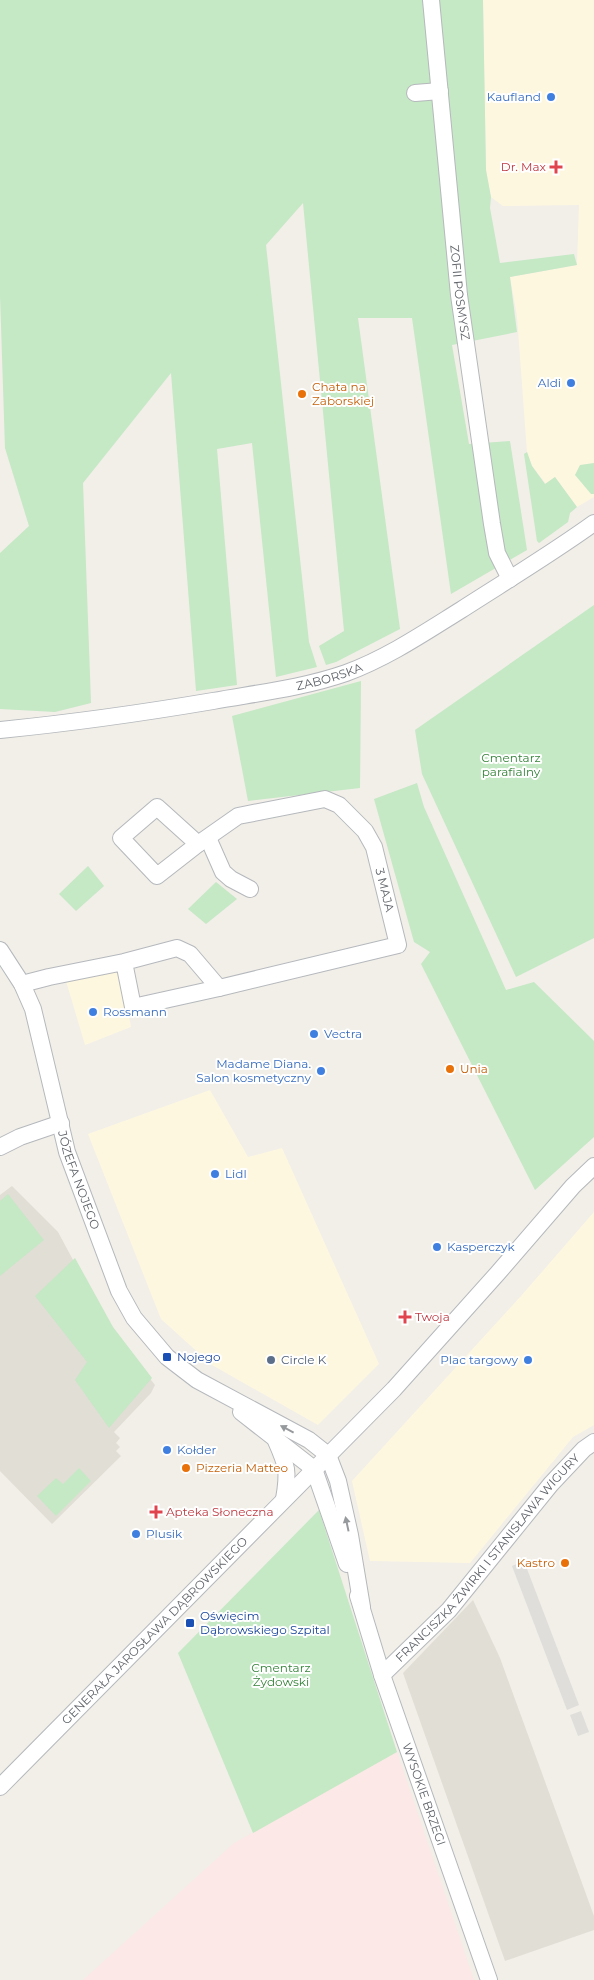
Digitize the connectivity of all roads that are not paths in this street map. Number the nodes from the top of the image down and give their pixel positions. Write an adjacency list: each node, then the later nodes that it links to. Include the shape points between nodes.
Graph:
1 (431, 0): 2 (street, ZOFII POSMYSZ)
2 (440, 91): 3 (street); 5 (street, ZOFII POSMYSZ, via 460,305 497,552)
3 (415, 93)
4 (594, 523): 5 (street, ZABORSKA)
5 (510, 579): 7 (street, ZABORSKA, via 396,650 325,680 160,710)
6 (0, 722): 7 (street, ZABORSKA)
7 (26, 728): 8 (street, ZABORSKA)
8 (0, 730)
9 (203, 841): 9 (street, 3 MAJA, via 157,807 122,838 157,876); 10 (street, 3 MAJA, via 222,872); 14 (street, 3 MAJA, via 238,816 325,799 339,805 364,831 374,847 398,945)
10 (250, 889)
11 (0, 950): 13 (street, JÓZEFA NOJEGO)
12 (124, 962): 13 (street); 14 (street, via 177,948 190,954); 14 (street, 3 MAJA, via 133,1007)
13 (22, 984): 15 (street, JÓZEFA NOJEGO, via 33,1009)
14 (219, 988)
15 (61, 1123): 16 (street); 18 (street, JÓZEFA NOJEGO, via 67,1152 119,1291 134,1318 158,1349)
16 (0, 1147)
17 (594, 1166): 21 (street, GENERAŁA JAROSŁAWA DĄBROWSKIEGO, via 572,1186 400,1382)
18 (204, 1384): 19 (street, JÓZEFA NOJEGO); 21 (street, JÓZEFA NOJEGO, one-way to 18, via 309,1440)
19 (275, 1439): 22 (street, JÓZEFA NOJEGO); 23 (street, via 287,1464)
20 (594, 1442): 25 (street, FRANCISZKA ŻWIRKI I STANISŁAWA WIGURY, via 551,1484 449,1610)
21 (328, 1455): 22 (street, GENERAŁA JAROSŁAWA DĄBROWSKIEGO); 24 (street, WYSOKIE BRZEGI, one-way to 21, via 342,1499)
22 (314, 1469): 23 (street, GENERAŁA JAROSŁAWA DĄBROWSKIEGO); 24 (street, WYSOKIE BRZEGI)
23 (284, 1499): 26 (street, GENERAŁA JAROSŁAWA DĄBROWSKIEGO)
24 (362, 1607): 25 (street, WYSOKIE BRZEGI)
25 (382, 1675): 27 (street, WYSOKIE BRZEGI)
26 (0, 1787)
27 (489, 1980)

